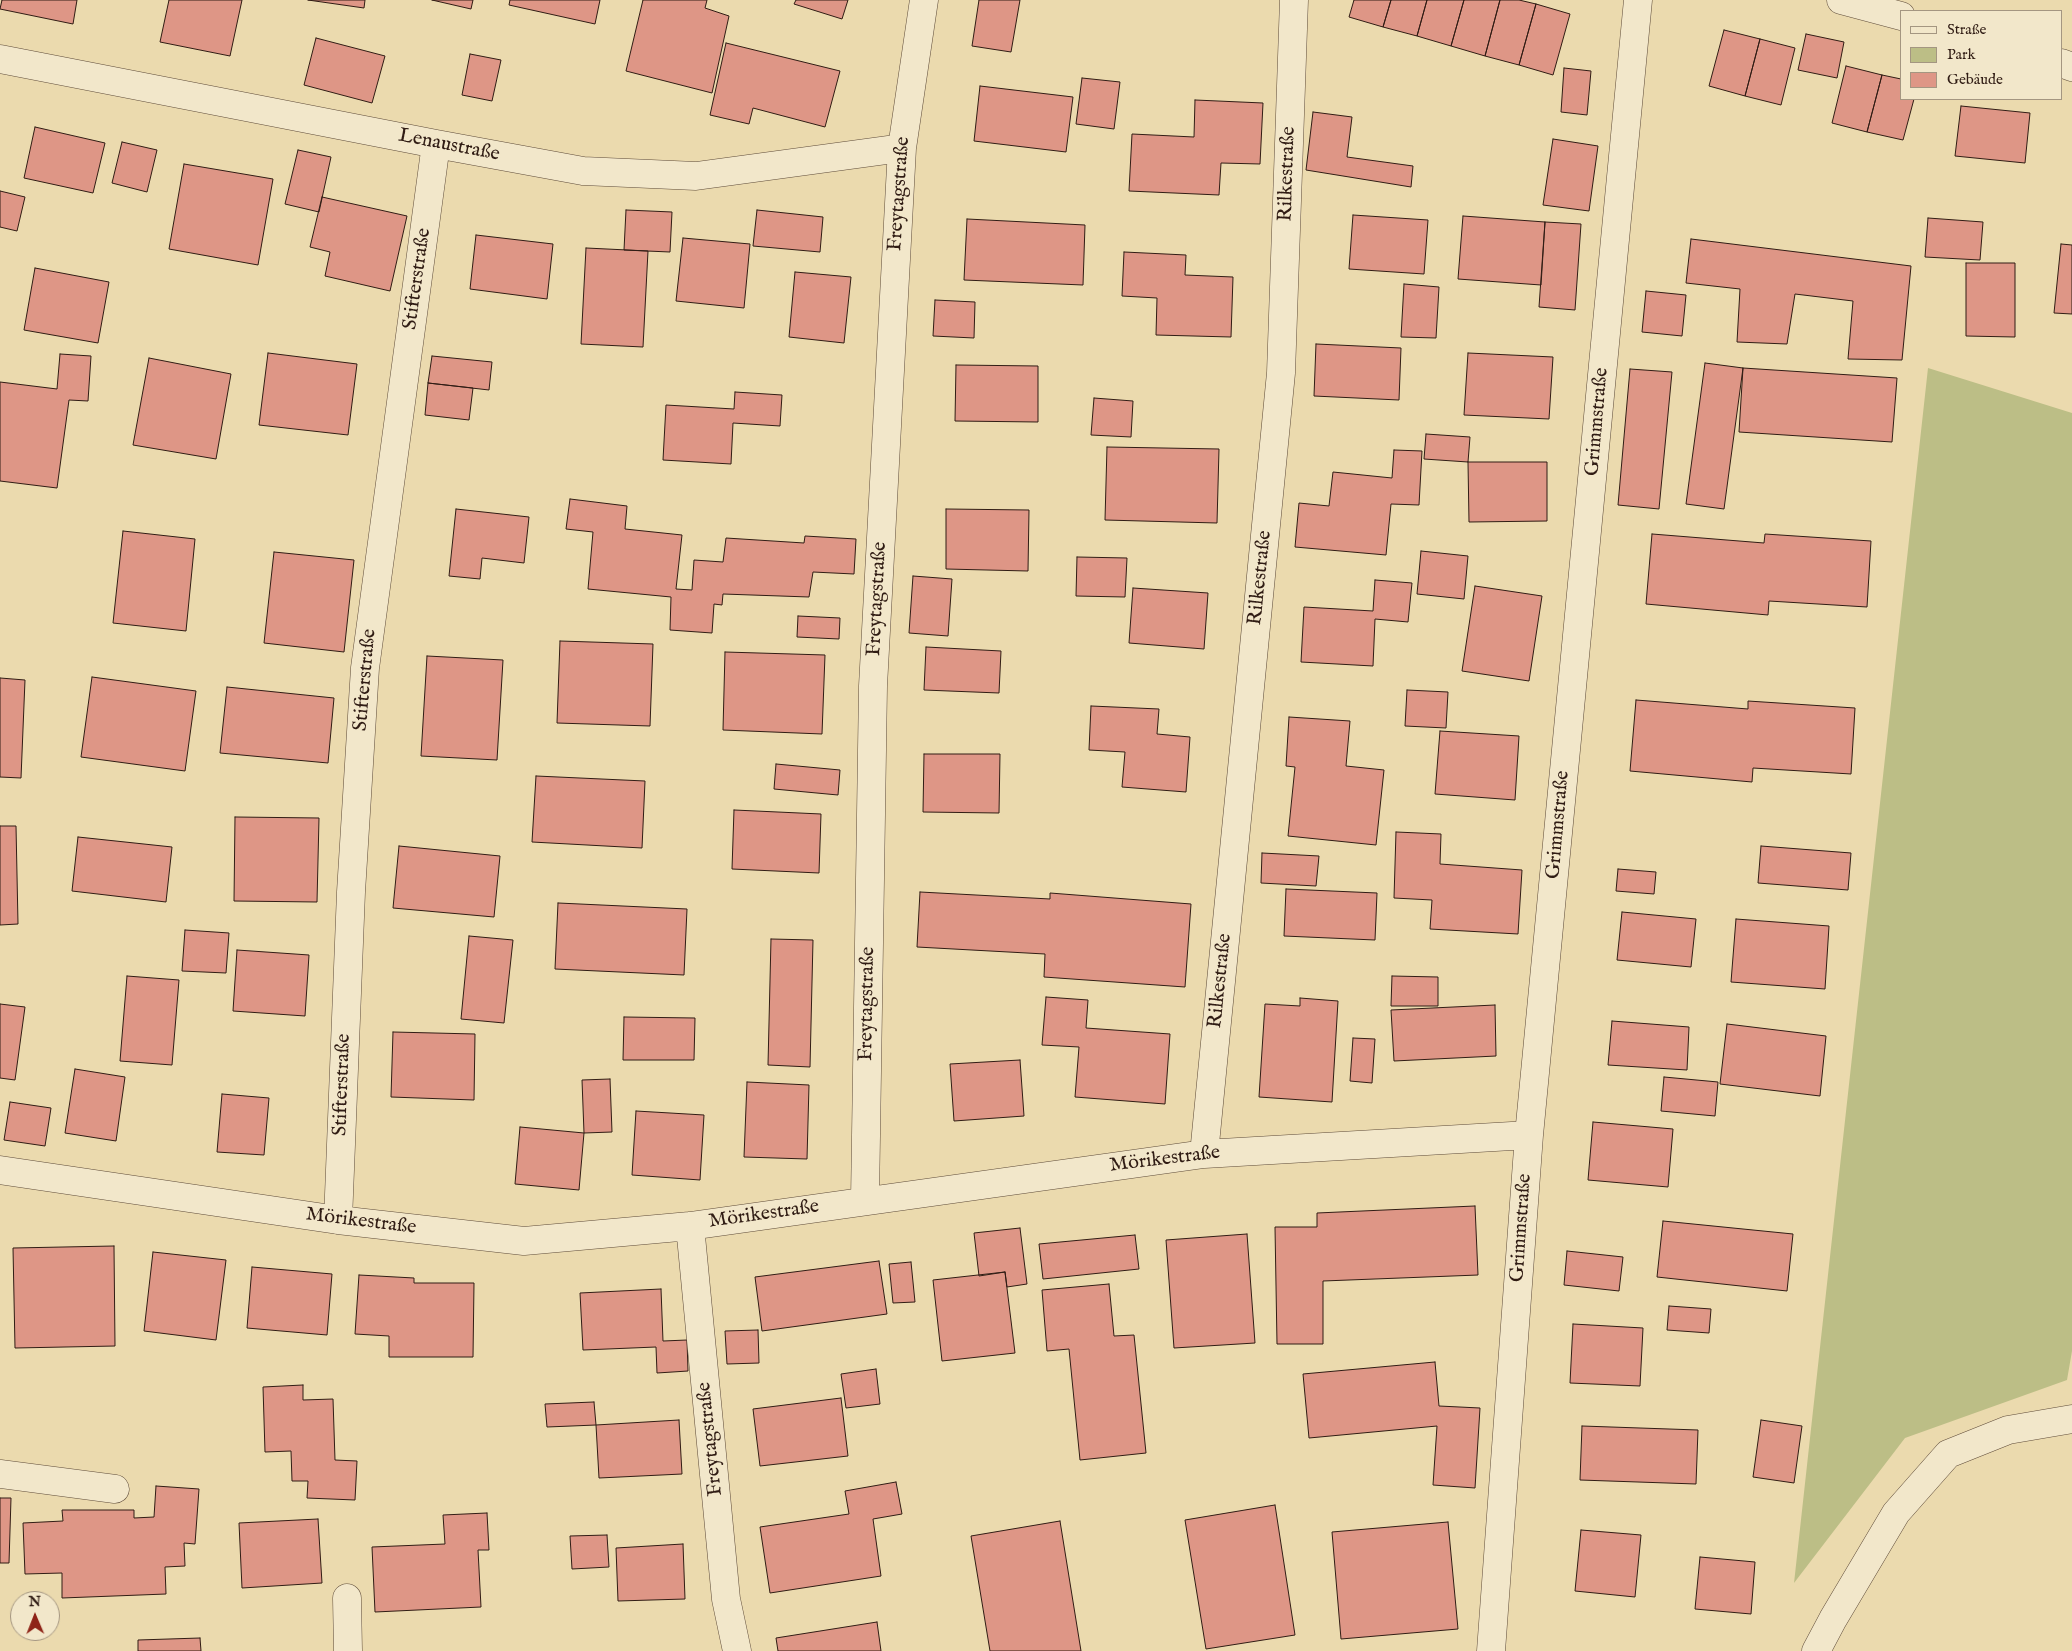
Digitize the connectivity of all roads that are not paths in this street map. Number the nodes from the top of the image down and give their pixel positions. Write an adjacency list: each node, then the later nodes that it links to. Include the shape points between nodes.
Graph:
1 (924, 0): 8 (street, Freytagstraße)
2 (1294, 0): 10 (street, Rilkestraße, via 1281,373)
3 (1638, 0): 9 (street, Grimmstraße)
4 (1841, 0): 5 (street)
5 (1900, 16)
6 (0, 59): 7 (street, Lenaustraße)
7 (436, 144): 8 (street, Lenaustraße, via 583,171 696,176); 13 (street, Stifterstraße, via 365,668 351,892)
8 (902, 148): 12 (street, Freytagstraße, via 873,686)
9 (1529, 1135): 10 (street, Mörikestraße); 21 (street, Grimmstraße)
10 (1204, 1154): 12 (street, Mörikestraße)
11 (0, 1170): 13 (street, Mörikestraße)
12 (865, 1200): 14 (street, Mörikestraße)
13 (338, 1220): 14 (street, Mörikestraße, via 524,1241)
14 (690, 1226): 20 (street, Freytagstraße, via 726,1599)
15 (2072, 1419): 22 (street, via 2008,1430 1948,1454 1896,1513)
16 (0, 1474): 17 (street)
17 (115, 1489)
18 (347, 1598): 19 (street)
19 (348, 1651)
20 (737, 1651)
21 (1491, 1651)
22 (1816, 1651)

